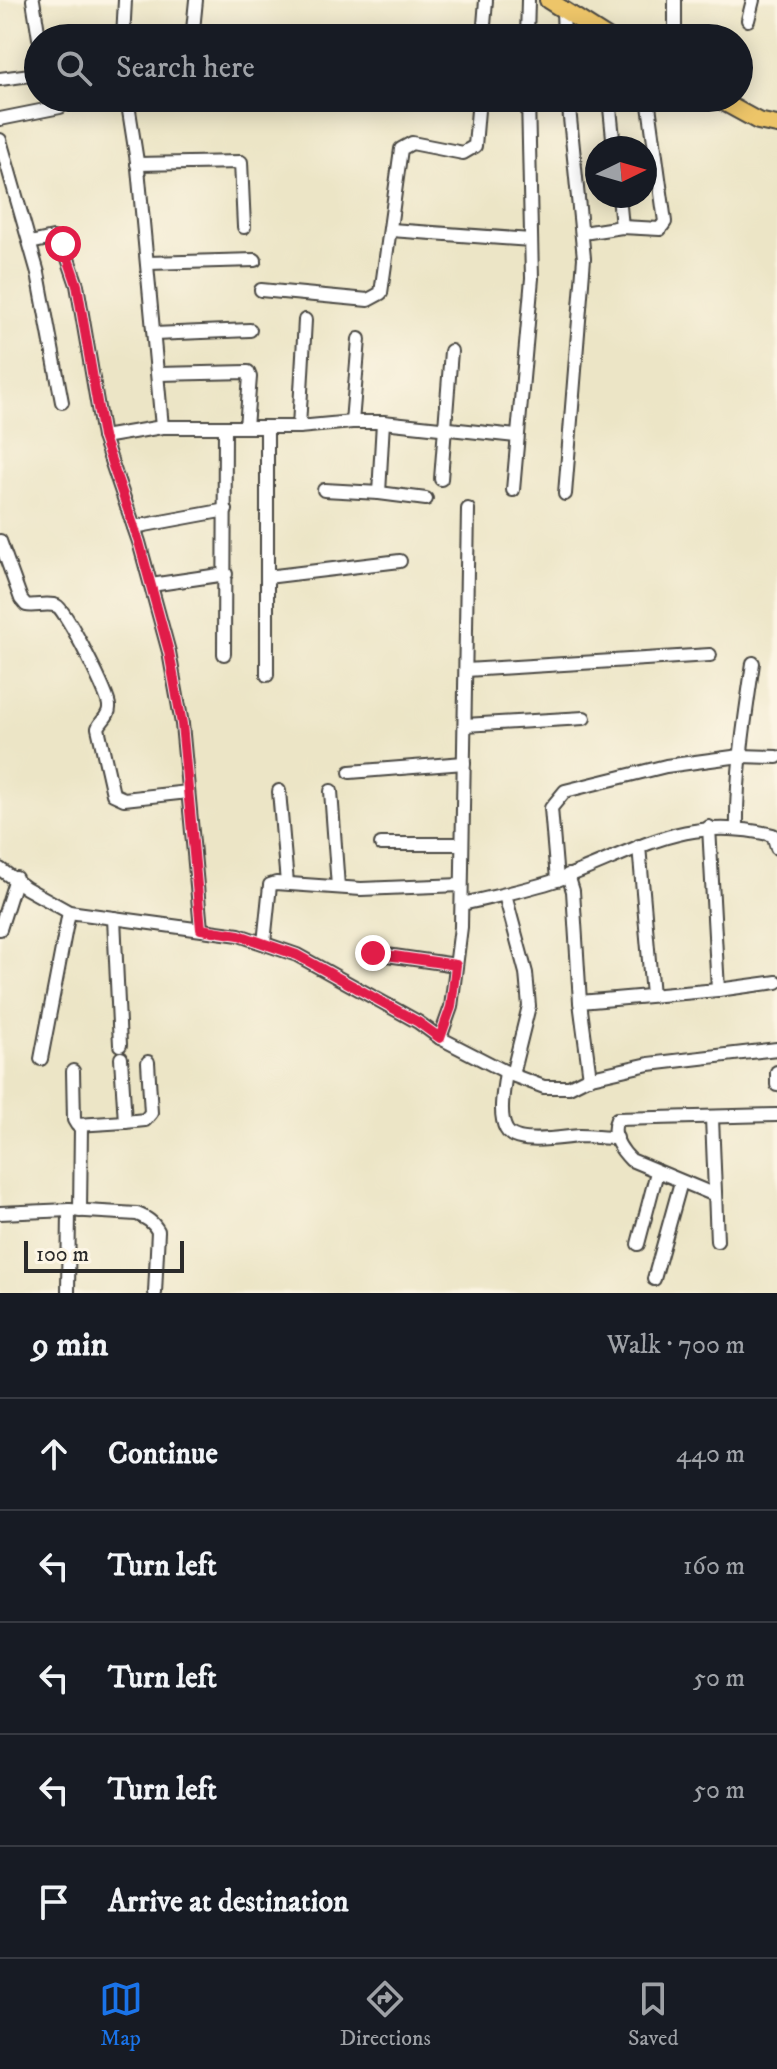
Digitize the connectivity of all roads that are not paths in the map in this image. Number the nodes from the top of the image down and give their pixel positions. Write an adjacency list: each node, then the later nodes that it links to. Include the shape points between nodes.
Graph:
1 (33, 0): 11 (street)
2 (125, 0): 12 (street)
3 (196, 0): 13 (street)
4 (486, 0): 14 (street)
5 (528, 0): 15 (street)
6 (548, 0): 9 (main road)
7 (675, 0): 18 (street)
8 (753, 0): 10 (street)
9 (563, 10): 16 (street); 17 (main road)
10 (748, 20)
11 (37, 24)
12 (124, 24)
13 (194, 24)
14 (484, 24)
15 (527, 24)
16 (564, 24)
17 (584, 24)
18 (675, 24)
19 (24, 76): 20 (street)
20 (0, 79)
21 (35, 112): 29 (street)
22 (129, 112): 33 (street)
23 (478, 112): 37 (street, via 470,152 412,143 401,149)
24 (528, 112): 39 (street)
25 (570, 112): 38 (street)
26 (610, 112): 31 (street)
27 (650, 112): 36 (street, via 665,222 660,229)
28 (742, 112): 30 (main road)
29 (0, 119)
30 (777, 125)
31 (613, 136)
32 (0, 140): 40 (street)
33 (137, 164): 35 (street, via 241,162); 42 (street)
34 (620, 208): 36 (street)
35 (244, 227)
36 (622, 227): 38 (street)
37 (391, 230): 39 (street); 43 (street, via 376,298)
38 (583, 233): 65 (street)
39 (531, 240): 59 (street, via 528,332)
40 (30, 243): 50 (street); 60 (street, via 53,238 63,244 77,285)
41 (255, 260): 42 (street)
42 (148, 263): 46 (street)
43 (261, 290)
44 (305, 320): 57 (street)
45 (250, 330): 46 (street)
46 (154, 334): 49 (street)
47 (359, 339): 51 (street)
48 (451, 351): 58 (street)
49 (158, 374): 53 (street); 55 (street, via 248,372)
50 (62, 402)
51 (352, 422): 52 (street); 57 (street)
52 (383, 422): 58 (street); 64 (street)
53 (162, 427): 54 (street); 60 (street)
54 (225, 427): 55 (street); 68 (street)
55 (246, 427): 56 (street)
56 (267, 427): 57 (street); 73 (street)
57 (299, 427)
58 (444, 428): 59 (street); 61 (street)
59 (516, 436): 63 (street)
60 (103, 437): 69 (street)
61 (441, 479)
62 (324, 490): 64 (street)
63 (513, 490)
64 (379, 493): 66 (street)
65 (565, 494)
66 (426, 499)
67 (468, 509): 78 (street)
68 (226, 510): 69 (street); 72 (street)
69 (134, 527): 74 (street)
70 (0, 541): 88 (street, via 21,599 26,605 61,609 109,703 98,728 113,794 124,799)
71 (400, 561): 73 (street)
72 (226, 574): 74 (street); 75 (street)
73 (267, 577): 79 (street)
74 (151, 585): 88 (street, via 182,724)
75 (224, 654)
76 (710, 655): 78 (street)
77 (753, 663): 82 (street)
78 (466, 670): 81 (street)
79 (267, 675)
80 (584, 718): 81 (street)
81 (465, 725): 84 (street)
82 (740, 756): 83 (street); 90 (street); 97 (street, via 691,761 565,791 551,808)
83 (777, 757)
84 (464, 763): 85 (street); 93 (street)
85 (350, 772)
86 (279, 791): 99 (street)
87 (331, 791): 101 (street)
88 (188, 792): 107 (street)
89 (709, 827): 90 (street); 94 (street); 112 (street)
90 (737, 829): 91 (street, via 773,835)
91 (777, 841): 95 (street)
92 (381, 844): 93 (street)
93 (462, 844): 100 (street)
94 (639, 846): 97 (street); 113 (street)
95 (777, 848)
96 (0, 869): 98 (street)
97 (562, 877): 102 (street); 114 (street, via 573,891)
98 (16, 878): 104 (street); 106 (street)
99 (287, 883): 101 (street); 108 (street, via 270,885)
100 (461, 885): 101 (street); 103 (street)
101 (338, 887)
102 (505, 895): 103 (street); 121 (street, via 526,973 529,1006)
103 (462, 904): 110 (street)
104 (69, 912): 105 (street); 117 (street)
105 (114, 918): 107 (street); 126 (street)
106 (0, 929)
107 (201, 929): 108 (street)
108 (264, 943): 115 (street, via 297,955)
109 (373, 953): 110 (street)
110 (456, 965): 115 (street, via 451,1007)
111 (777, 982): 112 (street)
112 (718, 990): 113 (street)
113 (652, 995): 114 (street)
114 (580, 1002): 122 (street)
115 (440, 1038): 121 (street)
116 (777, 1049): 122 (street, via 649,1064)
117 (41, 1059)
118 (148, 1062): 126 (street, via 151,1113 145,1120)
119 (73, 1071): 127 (street, via 74,1120)
120 (777, 1072): 123 (street)
121 (509, 1074): 122 (street, via 544,1087 569,1087); 128 (street, via 502,1109 505,1129 512,1135 548,1141)
122 (590, 1078)
123 (777, 1085)
124 (777, 1115): 125 (street)
125 (712, 1118): 128 (street, via 622,1117 614,1125); 131 (street)
126 (125, 1122): 127 (street)
127 (81, 1126): 132 (street)
128 (617, 1138): 129 (street, via 631,1160)
129 (657, 1172): 130 (street); 135 (street)
130 (681, 1182): 131 (street); 136 (street)
131 (715, 1195): 134 (street)
132 (75, 1210): 133 (street); 137 (street); 138 (street, via 137,1214 154,1224)
133 (0, 1213)
134 (717, 1241)
135 (638, 1244)
136 (654, 1279)
137 (68, 1293)
138 (155, 1293)

